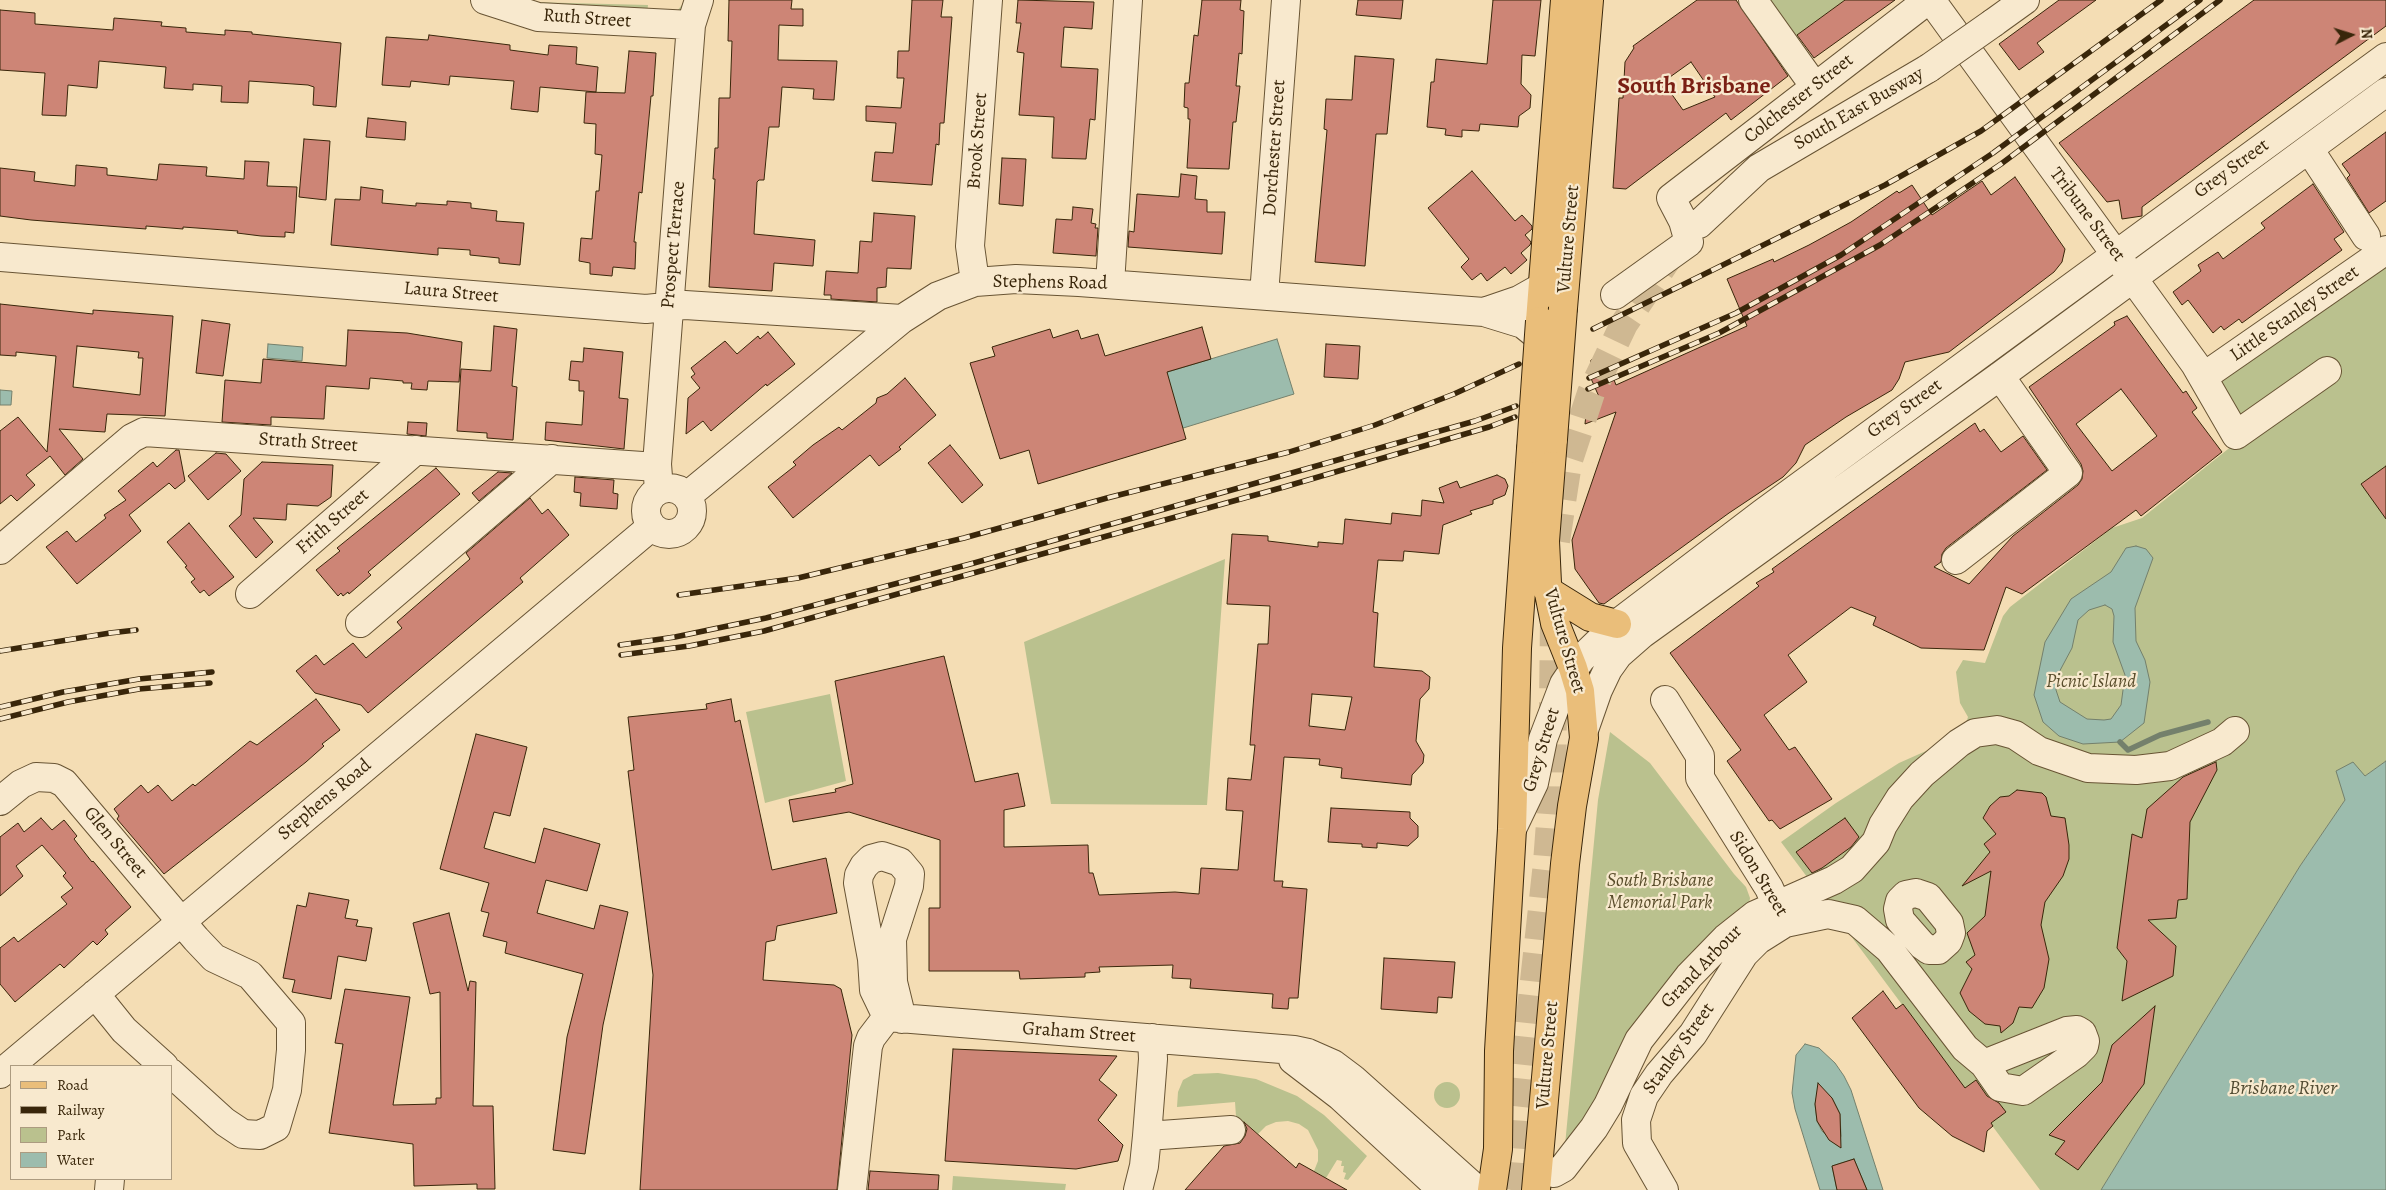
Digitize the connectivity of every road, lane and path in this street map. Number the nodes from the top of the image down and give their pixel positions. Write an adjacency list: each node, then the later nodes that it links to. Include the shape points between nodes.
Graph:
1 (485, 0): 10 (street, Ruth Street, via 538,17)
2 (988, 0): 20 (street, Brook Street, via 970,246)
3 (1128, 0): 21 (street)
4 (1286, 0): 24 (street, Dorchester Street)
5 (1565, 0): 22 (main road, Vulture Street)
6 (1589, 0): 32 (main road, Vulture Street, bridge, via 1563,308)
7 (1753, 0): 12 (street)
8 (1929, 0): 12 (street, Colchester Street); 17 (street, Tribune Street)
9 (2025, 0): 15 (street, South East Busway, bridge, via 1929,68 1759,168)
10 (695, 13): 25 (street, Prospect Terrace)
11 (2386, 57): 17 (street, Grey Street)
12 (1815, 87): 23 (street, Colchester Street, via 1671,198 1689,242)
13 (2386, 92): 14 (street, Grey Street)
14 (2309, 149): 16 (street); 19 (street, Grey Street)
15 (1699, 224)
16 (2376, 243): 31 (street, Little Stanley Street)
17 (2116, 254): 19 (street, Tribune Street); 43 (street, Grey Street)
18 (0, 257): 25 (street, Laura Street, via 646,309)
19 (2133, 276): 30 (street, Grey Street); 31 (street, Tribune Street)
20 (974, 282): 21 (street, Stephens Road, via 1016,279); 27 (street, Stephens Road, via 938,296)
21 (1110, 284): 24 (street, Stephens Road)
22 (1542, 287): 26 (street, Stephens Road, via 1519,300); 28 (main road, Vulture Street)
23 (1615, 295)
24 (1264, 296): 26 (street, Stephens Road)
25 (669, 307): 27 (street, Laura Street, via 684,305); 35 (street, Prospect Terrace)
26 (1484, 312): 28 (street, Stephens Road)
27 (902, 319): 36 (street, Stephens Road)
28 (1536, 328): 32 (main road, Vulture Street, bridge)
29 (2327, 371): 31 (street, Tribune Street, via 2236,435)
30 (2000, 376): 39 (street, via 2068,473); 46 (street, Grey Street, via 1635,640 1608,669)
31 (2203, 377)
32 (1542, 444): 40 (main road, Vulture Street); 49 (main road, Vulture Street, via 1517,648)
33 (416, 450): 34 (street, Strath Street); 38 (street, Strath Street, via 144,432 132,438); 41 (street, Frith Street)
34 (552, 459): 35 (street, Strath Street); 42 (street)
35 (658, 479): 36 (street); 37 (street, via 647,502 646,511)
36 (687, 496): 37 (street, via 692,503 692,519 682,532 666,535)
37 (652, 527): 51 (street, Stephens Road)
38 (0, 550)
39 (1956, 560)
40 (1548, 591): 43 (main road, via 1594,619); 44 (main road, Vulture Street, via 1555,623)
41 (250, 594)
42 (360, 624)
43 (1617, 624): 44 (street, Grey Street)
44 (1574, 668): 46 (main road, Vulture Street); 49 (street, Grey Street, via 1554,707 1543,738 1534,783)
45 (1665, 700): 50 (street, Sidon Street, via 1700,756 1700,778)
46 (1584, 730): 66 (main road, Vulture Street, via 1565,864)
47 (2235, 730): 50 (street, Grand Arbour, via 2222,742 2170,766 2136,770 2088,768 2039,752 2015,735 1996,730 1975,733 1922,774 1900,798 1867,855 1852,869)
48 (0, 801): 51 (street, Glen Street, via 21,784 42,777 59,780)
49 (1512, 829): 71 (main road, Vulture Street, via 1500,1009 1498,1149)
50 (1781, 913): 53 (street, Sidon Street, via 1828,914 1854,920); 66 (street, Grand Arbour, via 1738,928 1688,976 1639,1040 1594,1128 1564,1168); 72 (street, Stanley Street, via 1744,954 1693,1034 1647,1090 1636,1120 1637,1143)
51 (181, 922): 54 (street, Stephens Road); 63 (street, Glen Street, via 214,958 250,975 290,1023 291,1050 287,1090 276,1127 260,1136 243,1134 231,1126)
52 (1911, 932): 53 (street)
53 (1889, 949): 58 (street, Sidon Street, via 1965,1048)
54 (95, 994): 59 (street, Stephens Road); 60 (street, via 124,1030)
55 (895, 1018): 55 (street, via 874,990 872,959 858,883 864,866 871,859 882,856 900,862 910,874 892,939); 56 (street, Graham Street); 67 (street, via 871,1038 868,1046)
56 (1152, 1038): 57 (street, Graham Street); 65 (street)
57 (1272, 1048): 69 (street, Graham Street, via 1321,1080); 70 (street, Graham Street, via 1308,1053 1341,1070)
58 (1984, 1064)
59 (11, 1065)
60 (163, 1065)
61 (10, 1066): 62 (street, Stephens Road)
62 (0, 1074)
63 (172, 1074)
64 (1231, 1130): 65 (street)
65 (1147, 1136): 68 (street)
66 (1545, 1182)
67 (852, 1190)
68 (1138, 1190)
69 (1442, 1190)
70 (1477, 1190)
71 (1492, 1190)
72 (1664, 1190)

